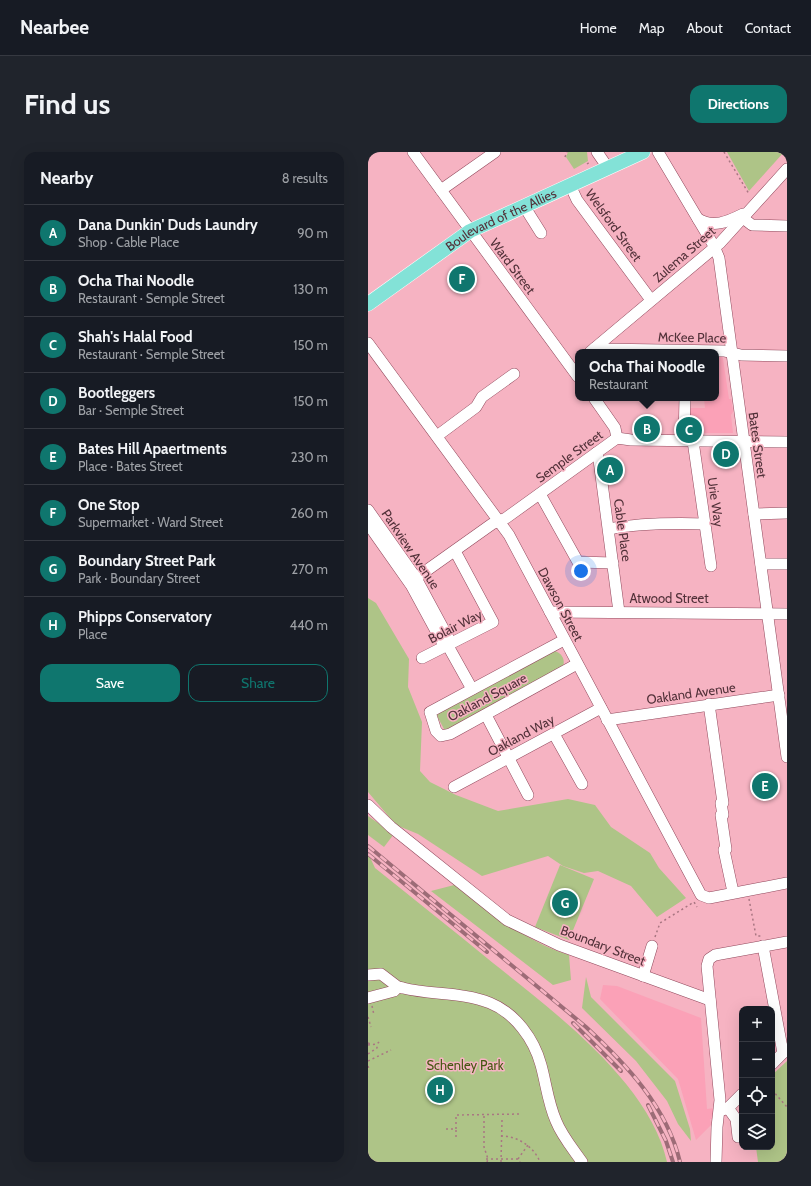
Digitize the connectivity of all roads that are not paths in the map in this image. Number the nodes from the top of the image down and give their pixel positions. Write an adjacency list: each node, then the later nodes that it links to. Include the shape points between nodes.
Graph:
1 (413, 152): 9 (street, Ward Street)
2 (495, 152): 9 (street)
3 (597, 152): 6 (street)
4 (643, 152): 6 (main road, Boulevard of the Allies)
5 (658, 152): 12 (street, Bates Street)
6 (608, 168): 8 (main road, Boulevard of the Allies)
7 (787, 169): 11 (street, Zulema Street)
8 (570, 185): 10 (main road, Boulevard of the Allies); 17 (street, Welsford Street, via 577,200)
9 (441, 190): 14 (street, Ward Street)
10 (524, 206): 14 (main road, Boulevard of the Allies); 15 (street)
11 (746, 215): 12 (street, via 721,224); 13 (street, via 752,225); 16 (street, Zulema Street, via 720,243)
12 (698, 219): 16 (street, Bates Street)
13 (787, 226)
14 (470, 231): 18 (main road, Boulevard of the Allies); 24 (street, Ward Street)
15 (541, 233)
16 (714, 246): 17 (street, Zulema Street); 22 (street, Bates Street, via 719,258)
17 (651, 300): 20 (street, Zulema Street)
18 (368, 304)
19 (368, 343): 28 (street, Dawson Street)
20 (594, 349)
21 (719, 352): 22 (street, McKee Place)
22 (731, 352): 23 (street, McKee Place, via 741,355); 31 (street, Bates Street)
23 (787, 356)
24 (575, 368)
25 (514, 374): 28 (street, via 482,397 476,407)
26 (596, 401): 29 (street, via 615,428)
27 (685, 401): 30 (street, Urie Way)
28 (437, 436): 38 (street, Dawson Street)
29 (617, 438): 30 (street, Semple Street); 33 (street, Semple Street)
30 (689, 440): 31 (street, Semple Street); 40 (street, Urie Way)
31 (743, 441): 32 (street, Semple Street); 37 (street, Bates Street)
32 (787, 442)
33 (596, 453): 34 (street, Semple Street); 41 (street, Cable Place)
34 (540, 494): 38 (street, Semple Street); 44 (street, via 578,562)
35 (368, 510): 43 (street, Parkview Avenue)
36 (787, 513): 37 (street)
37 (754, 514): 45 (street, Bates Street)
38 (499, 521): 42 (street, Semple Street); 50 (street, Dawson Street)
39 (368, 524): 43 (street, Parkview Avenue)
40 (705, 524): 41 (street, via 660,523); 47 (street, Urie Way)
41 (609, 529): 44 (street, Cable Place)
42 (455, 550): 48 (street, Semple Street); 55 (street, Bolair Way, via 493,622)
43 (393, 551): 48 (street, Parkview Avenue); 49 (street, Parkview Avenue)
44 (614, 563): 51 (street, Cable Place)
45 (761, 564): 46 (street); 52 (street, Bates Street)
46 (787, 564)
47 (711, 566)
48 (416, 578): 49 (street, Parkview Avenue)
49 (418, 590): 55 (street, Parkview Avenue, via 443,644)
50 (550, 612): 51 (street, Atwood Street); 54 (street, Dawson Street)
51 (620, 612): 52 (street, Atwood Street)
52 (767, 613): 53 (street, Atwood Street); 59 (street, Bates Street)
53 (787, 614)
54 (564, 640): 57 (street, Dawson Street); 58 (street, Oakland Square)
55 (448, 646): 56 (street, Bolair Way); 58 (street, Parkview Avenue)
56 (422, 658)
57 (577, 664): 62 (street, Dawson Street); 63 (street, Oakland Square)
58 (472, 691): 63 (street, Oakland Square, via 430,712 436,731 441,736 450,734)
59 (779, 695): 60 (street, Oakland Avenue); 61 (street, Bates Street)
60 (710, 704): 64 (street, Oakland Avenue); 73 (street, via 723,803 721,815 726,849 724,850)
61 (784, 707): 66 (street, Bates Street)
62 (601, 708): 64 (street, Dawson Street); 65 (street, Oakland Way)
63 (484, 713): 67 (street)
64 (607, 720): 73 (street, Dawson Street, via 701,895 709,898)
65 (554, 734): 67 (street, Oakland Way); 68 (street)
66 (787, 757)
67 (508, 758): 69 (street, Oakland Way); 70 (street)
68 (582, 784)
69 (454, 787)
70 (528, 795)
71 (368, 805): 78 (street, Boundary Street, via 391,827 507,920 559,945)
72 (787, 883): 73 (street)
73 (733, 892)
74 (787, 942): 76 (street)
75 (652, 946): 78 (street)
76 (763, 946): 81 (street, via 715,955 709,959 707,966); 82 (street)
77 (368, 975): 79 (street, via 381,974)
78 (643, 976): 81 (street, Boundary Street)
79 (398, 987): 80 (street, via 394,991); 87 (street, via 489,1002 502,1008 520,1024 538,1055 556,1122)
80 (368, 998)
81 (710, 1000): 85 (street, via 720,1100)
82 (785, 1051): 83 (street)
83 (775, 1061)
84 (739, 1096): 85 (street)
85 (724, 1109): 86 (street, via 736,1119); 88 (street, via 717,1127)
86 (738, 1137)
87 (582, 1162)
88 (716, 1162)

